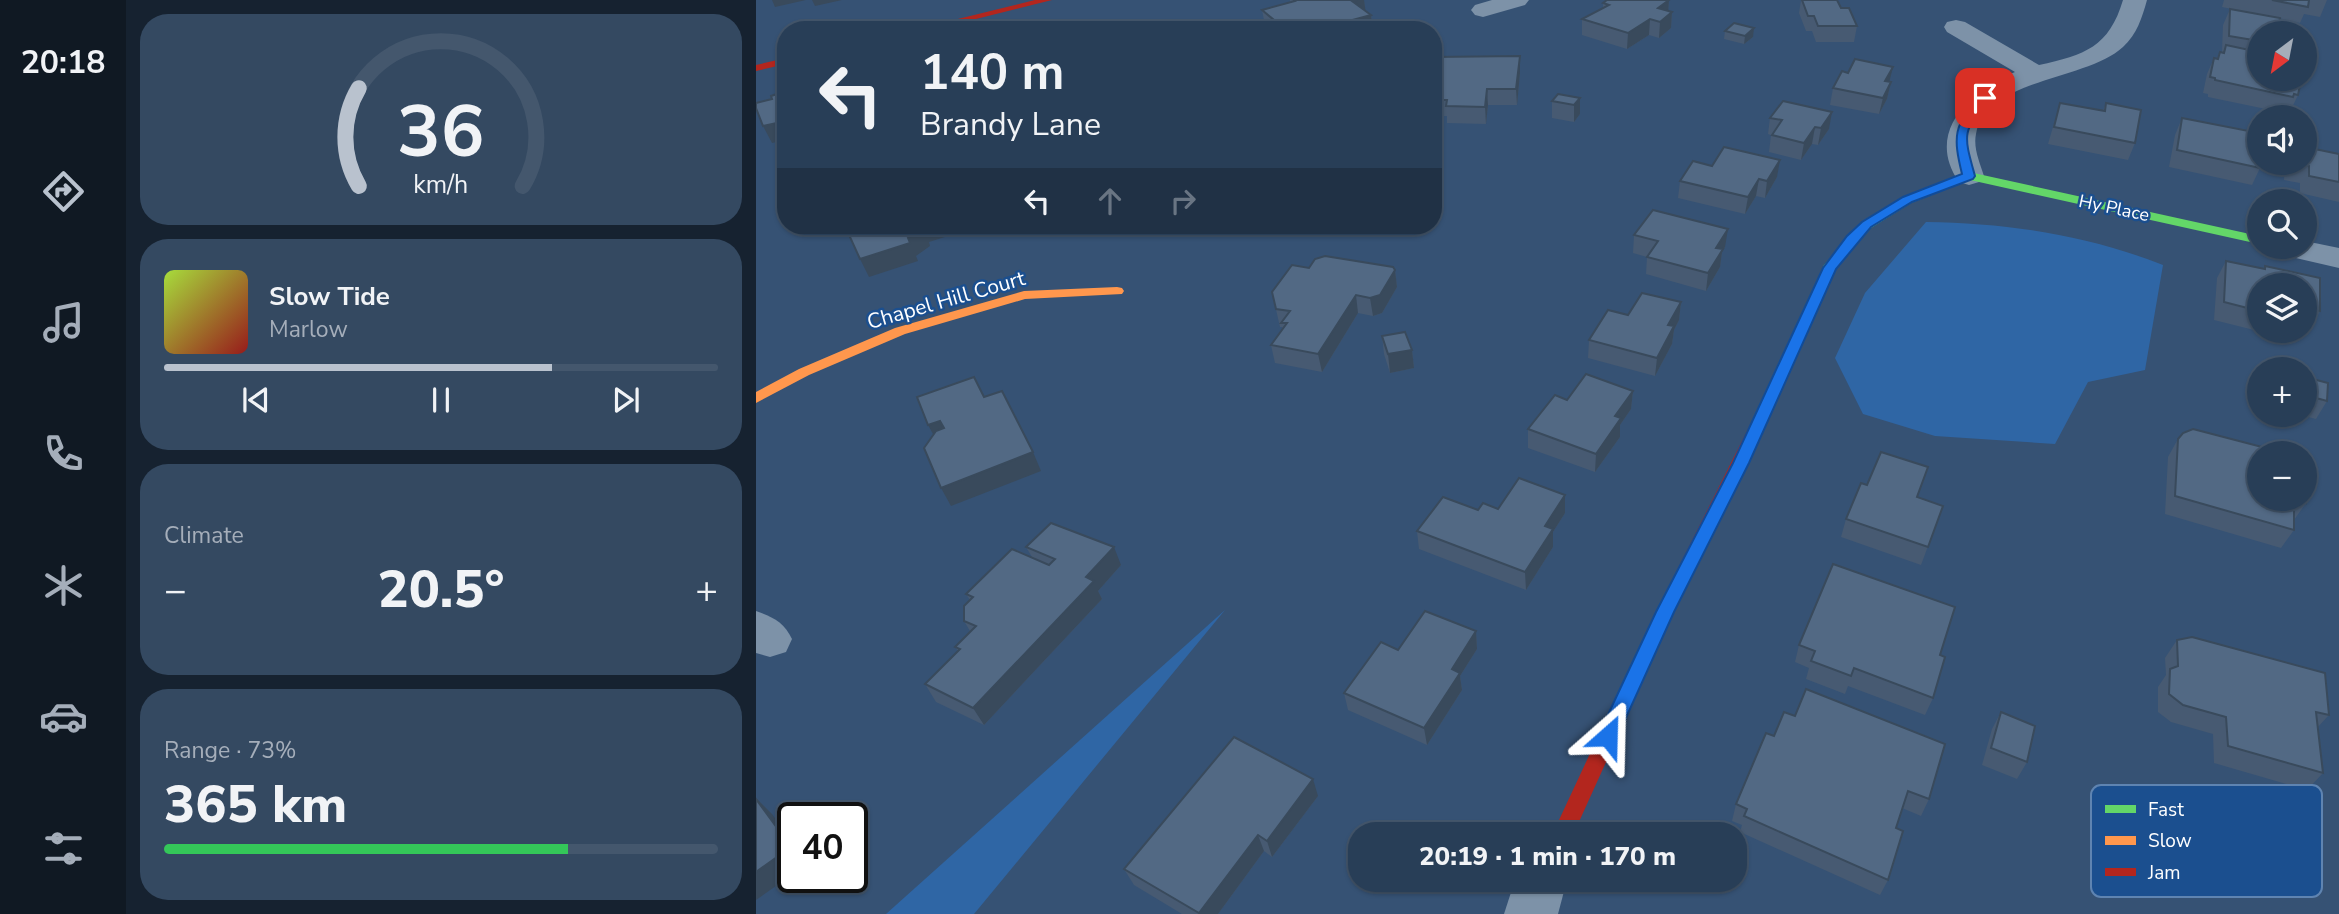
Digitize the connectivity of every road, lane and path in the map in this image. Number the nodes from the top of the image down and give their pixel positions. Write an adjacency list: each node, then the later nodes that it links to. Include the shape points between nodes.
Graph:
1 (1047, 0): 5 (street)
2 (1517, 0): 4 (street)
3 (2135, 0): 9 (street, via 2123,31 2106,48 2087,60)
4 (1483, 10)
5 (957, 21)
6 (1956, 27): 9 (street)
7 (777, 63): 8 (street)
8 (756, 68)
9 (2036, 74): 10 (street, via 1985,98 1969,114 1961,148)
10 (1969, 176): 11 (street, Hy Place); 16 (street, via 1907,200 1867,225 1829,268)
11 (2247, 237)
12 (2317, 253): 13 (street)
13 (2339, 258)
14 (1117, 292): 15 (street, Chapel Hill Court, via 1024,295 913,327 804,372)
15 (756, 398)
16 (1568, 822)
17 (1537, 892): 18 (street)
18 (1531, 914)

